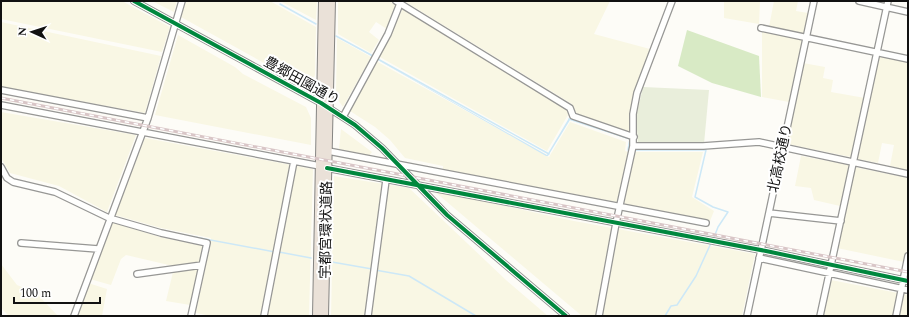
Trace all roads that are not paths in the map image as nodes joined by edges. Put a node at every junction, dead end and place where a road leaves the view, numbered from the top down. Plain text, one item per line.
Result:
1 (134, 1) edge
2 (182, 1) edge
3 (323, 1) edge
4 (331, 1) edge
5 (672, 1) edge
6 (814, 1) edge
7 (859, 1) edge
8 (399, 2) edge
9 (887, 4) edge
10 (908, 12) edge
11 (176, 24) junction
12 (761, 28) dead end
13 (806, 37) junction
14 (877, 52) junction
15 (908, 59) edge
16 (1, 90) edge
17 (321, 103) junction
18 (1, 106) edge
19 (329, 108) junction
20 (343, 117) junction
21 (148, 118) junction
22 (142, 132) junction
23 (634, 137) junction
24 (633, 146) junction
25 (783, 147) junction
26 (328, 151) junction
27 (294, 161) junction
28 (853, 163) junction
29 (398, 165) junction
30 (1, 167) edge
31 (324, 167) junction
32 (908, 174) edge
33 (386, 180) junction
34 (417, 186) junction
35 (619, 206) junction
36 (769, 213) junction
37 (109, 218) junction
38 (841, 221) junction
39 (616, 223) junction
40 (706, 223) dead end
41 (21, 243) dead end
42 (98, 249) junction
43 (761, 250) junction
44 (908, 256) edge
45 (759, 258) junction
46 (202, 265) junction
47 (831, 265) junction
48 (137, 274) dead end
49 (829, 274) junction
50 (906, 280) edge
51 (901, 289) junction
52 (908, 290) edge
53 (558, 309) junction
54 (74, 316) edge
55 (191, 316) edge
56 (264, 316) edge
57 (317, 316) edge
58 (324, 316) edge
59 (368, 316) edge
60 (556, 316) edge
61 (566, 316) edge
62 (598, 316) edge
63 (747, 316) edge
64 (820, 316) edge
65 (896, 316) edge

1 - 11 street, 豊郷田園通り
2 - 11 street
3 - 17 highway, 宇都宮環状道路
4 - 19 highway, 宇都宮環状道路
5 - 23 street
6 - 13 street, 北高校通り
7 - 9 street
8 - 20 street
8 - 23 street
9 - 10 street
9 - 14 street
11 - 17 street, 豊郷田園通り
11 - 21 street
12 - 13 street
13 - 14 street
13 - 25 street, 北高校通り
14 - 15 street
14 - 28 street
16 - 21 street
17 - 19 street, 豊郷田園通り
17 - 31 highway, 宇都宮環状道路
18 - 22 street
19 - 20 street, 豊郷田園通り
19 - 26 highway, 宇都宮環状道路
20 - 29 street, 豊郷田園通り
21 - 22 street
22 - 27 street
22 - 37 street
23 - 24 street
24 - 25 street
24 - 35 street
25 - 28 street
25 - 36 street, 北高校通り
26 - 29 street
26 - 31 highway, 宇都宮環状道路
27 - 31 street
27 - 56 street
28 - 32 street
28 - 38 street
29 - 34 street, 豊郷田園通り
29 - 35 street
30 - 37 street
31 - 33 street
31 - 57 highway, 宇都宮環状道路
31 - 58 highway, 宇都宮環状道路
33 - 34 street
33 - 59 street
34 - 39 street
34 - 53 street, 豊郷田園通り
35 - 39 street
35 - 40 street
36 - 38 street
36 - 43 street, 北高校通り
37 - 42 street
37 - 46 street
38 - 47 street
39 - 43 street
39 - 62 street
41 - 42 street
42 - 54 street
43 - 45 street, 北高校通り
43 - 47 street
44 - 50 street
45 - 49 street
45 - 63 street, 北高校通り
46 - 48 street
46 - 55 street
47 - 49 street
47 - 50 street
49 - 51 street
49 - 64 street
50 - 51 street
51 - 52 street
51 - 65 street
53 - 60 street
53 - 61 street, 豊郷田園通り

